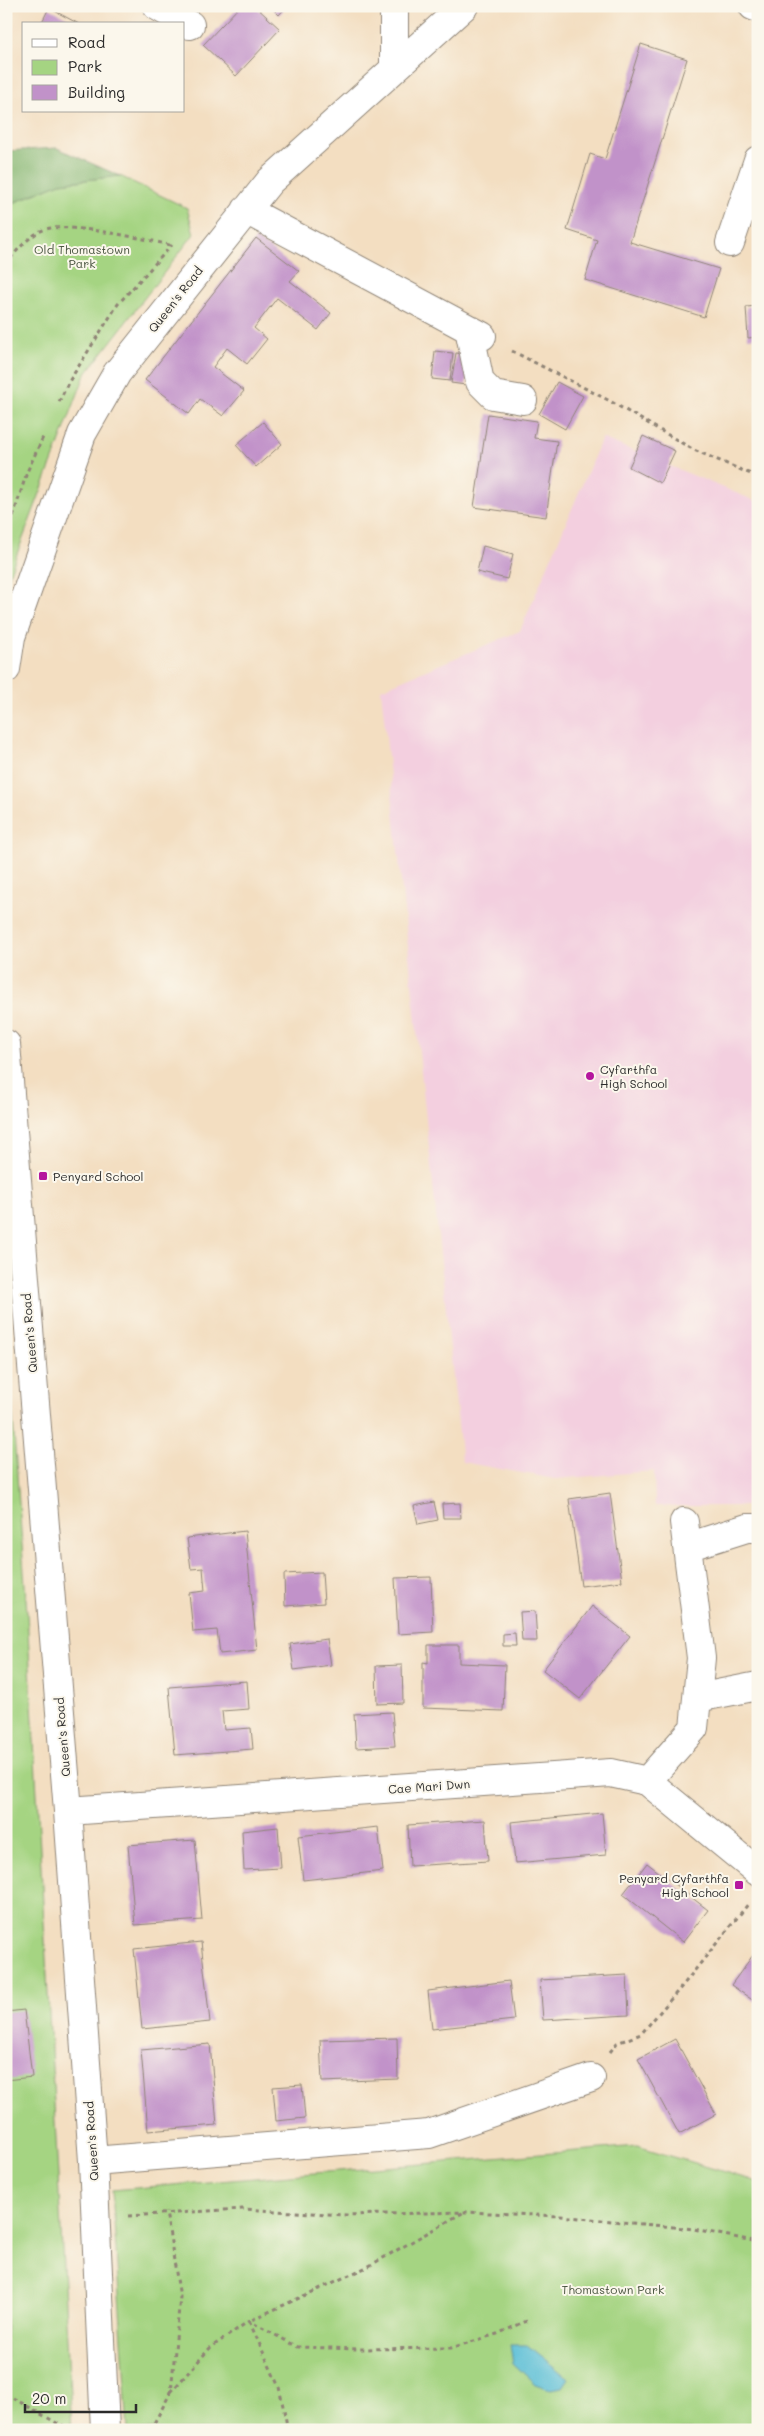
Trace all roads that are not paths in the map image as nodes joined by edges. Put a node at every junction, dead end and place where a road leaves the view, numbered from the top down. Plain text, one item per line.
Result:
1 (158, 6) edge
2 (394, 6) edge
3 (464, 6) edge
4 (753, 6) edge
5 (758, 8) edge
6 (185, 22) edge
7 (185, 22) edge
8 (190, 25) dead end
9 (394, 69) junction
10 (758, 160) edge
11 (246, 210) junction
12 (730, 243) dead end
13 (523, 400) dead end
14 (6, 669) edge
15 (6, 1044) edge
16 (758, 1528) edge
17 (758, 1686) edge
18 (697, 1698) junction
19 (648, 1781) junction
20 (68, 1811) junction
21 (758, 1872) edge
22 (591, 2078) road end
23 (93, 2161) junction
24 (105, 2430) edge

1 - 6 street
2 - 9 street
3 - 9 street, Queen's Road
4 - 5 street
7 - 8 street
9 - 11 street, Queen's Road
10 - 12 street
11 - 13 street
11 - 14 street, Queen's Road
15 - 20 street, Queen's Road
16 - 18 street
17 - 18 street
18 - 19 street
19 - 20 street, Cae Mari Dwn
19 - 21 street, Cae Mari Dwn
20 - 23 street, Queen's Road
22 - 23 street
23 - 24 street, Queen's Road

